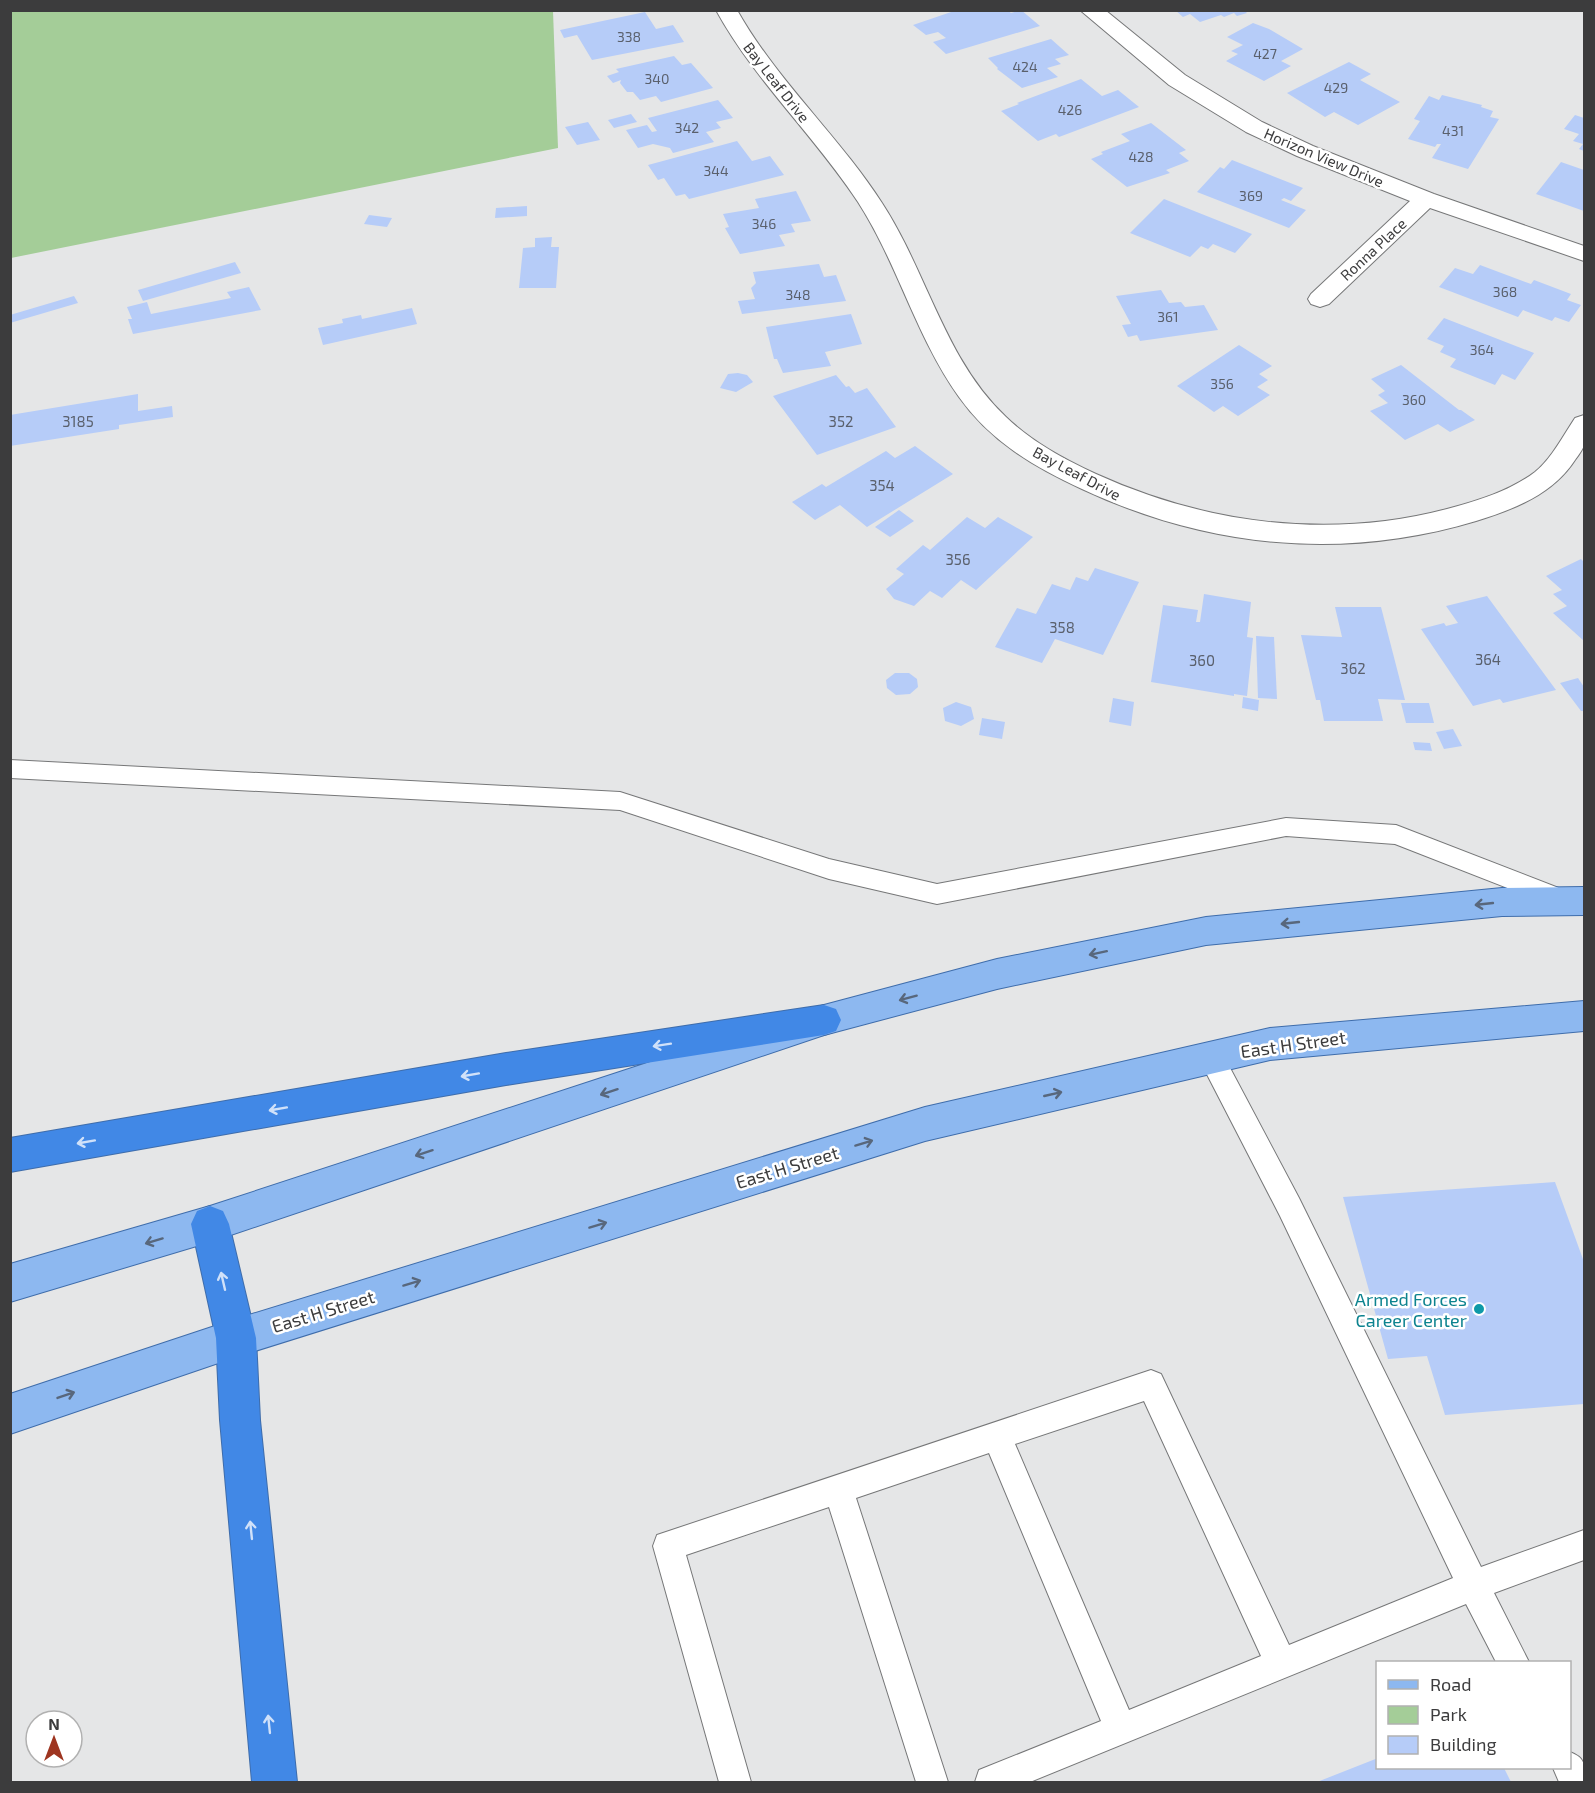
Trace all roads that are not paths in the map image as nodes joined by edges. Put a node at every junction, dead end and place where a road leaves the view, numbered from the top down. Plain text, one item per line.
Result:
1 (726, 10) edge
2 (1090, 10) edge
3 (1426, 199) junction
4 (1584, 254) edge
5 (1320, 299) dead end
6 (1584, 424) edge
7 (10, 769) edge
8 (1575, 901) edge
9 (1584, 1016) edge
10 (824, 1020) junction
11 (1211, 1058) junction
12 (10, 1155) edge
13 (210, 1224) junction
14 (10, 1283) edge
15 (236, 1338) junction
16 (10, 1414) edge
17 (997, 1436) junction
18 (838, 1489) junction
19 (1584, 1545) edge
20 (1472, 1586) junction
21 (1512, 1661) edge
22 (1281, 1664) junction
23 (1122, 1730) junction
24 (275, 1782) edge
25 (735, 1782) edge
26 (932, 1782) edge
27 (991, 1782) edge

1 - 6 street, Bay Leaf Drive
2 - 3 street, Horizon View Drive
3 - 4 street, Horizon View Drive
3 - 5 street, Ronna Place
7 - 8 lane
8 -> 10 main road
9 - 11 main road, East H Street
10 -> 12 highway
10 -> 13 main road
15 -> 11 main road, East H Street
11 - 20 lane
13 -> 14 main road
15 -> 13 highway
16 -> 15 main road, East H Street
24 -> 15 highway
17 - 18 lane
17 - 22 lane
17 - 23 lane
18 - 25 lane
18 - 26 lane
19 - 20 lane
20 - 21 lane
20 - 22 lane
22 - 23 lane
23 - 27 lane

